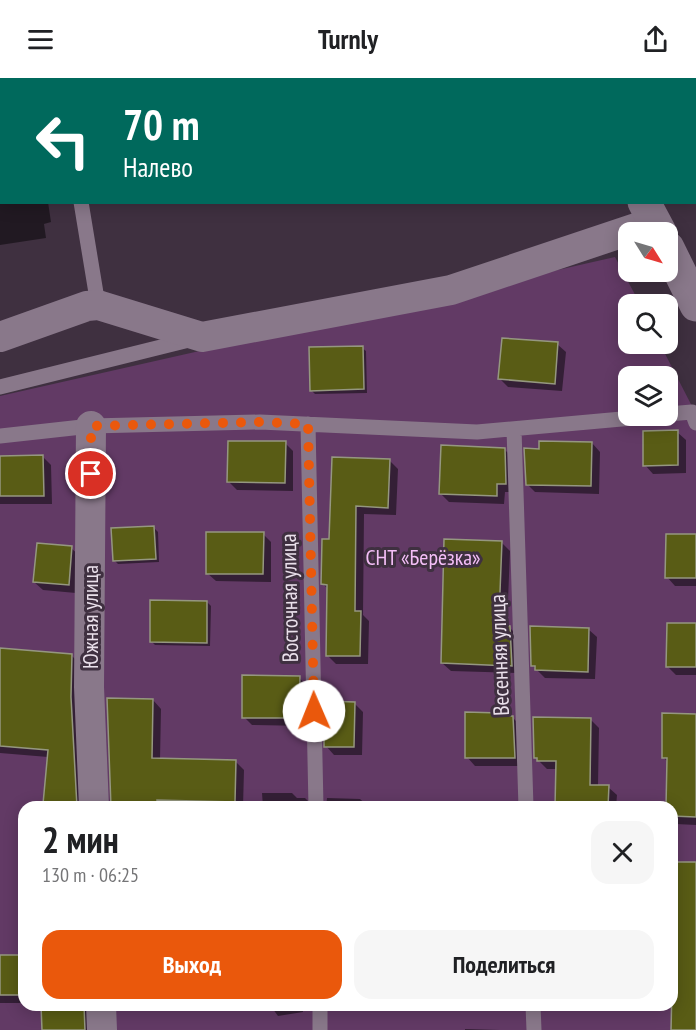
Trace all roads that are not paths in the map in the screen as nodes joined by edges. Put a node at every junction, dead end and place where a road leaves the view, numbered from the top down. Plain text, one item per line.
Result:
1 (81, 204) edge
2 (618, 238) edge
3 (678, 269) edge
4 (98, 305) junction
5 (696, 305) edge
6 (0, 337) edge
7 (202, 337) junction
8 (0, 387) edge
9 (678, 415) edge
10 (694, 417) edge
11 (618, 419) edge
12 (308, 424) junction
13 (91, 426) junction
14 (514, 429) junction
15 (0, 436) edge
16 (94, 801) edge
17 (316, 801) edge
18 (526, 801) edge
19 (101, 1011) edge
20 (320, 1011) edge
21 (533, 1011) edge
22 (102, 1030) edge
23 (320, 1030) edge
24 (534, 1030) edge

1 - 4 lane
2 - 7 street
3 - 5 street
4 - 6 street
4 - 7 street
7 - 8 lane
9 - 10 lane
11 - 14 lane
12 - 13 lane
12 - 14 lane
12 - 17 lane, Восточная улица
13 - 15 lane
13 - 16 street, Южная улица
14 - 18 lane, Весенняя улица
19 - 22 street
20 - 23 lane
21 - 24 lane

